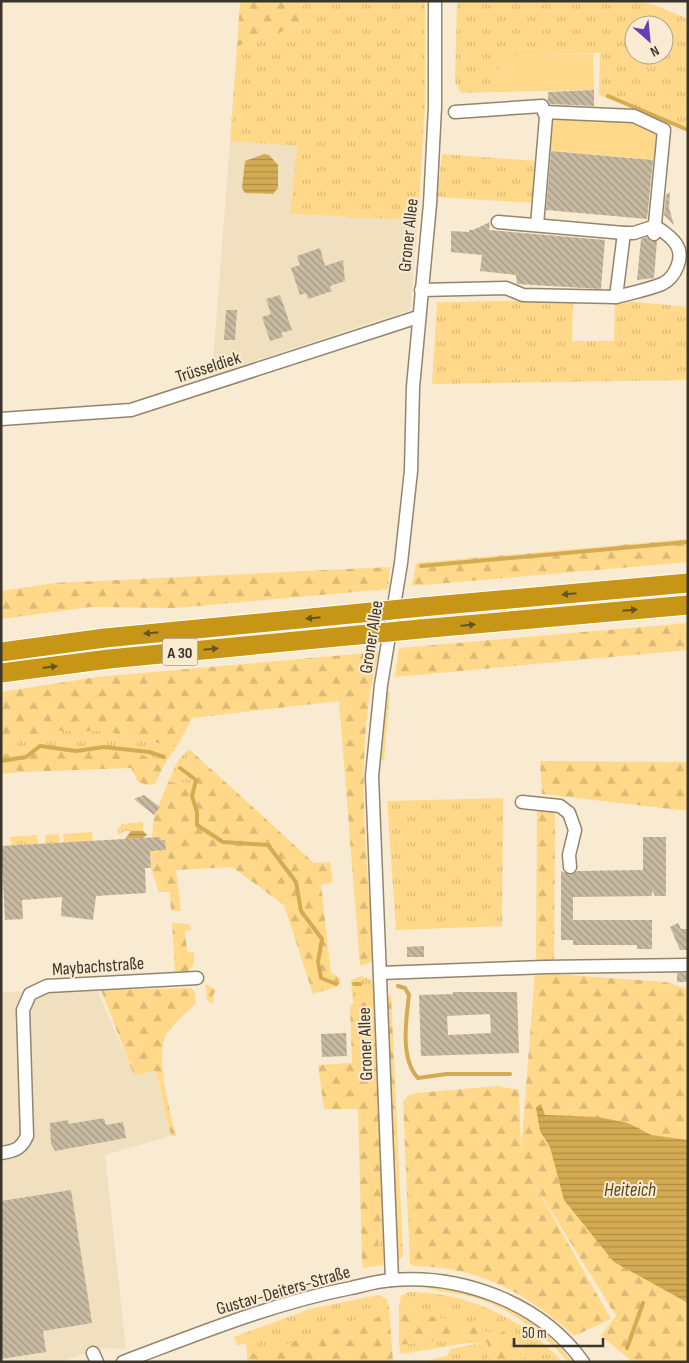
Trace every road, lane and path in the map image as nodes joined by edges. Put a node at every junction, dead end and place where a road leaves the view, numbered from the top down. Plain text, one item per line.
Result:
1 (435, 1) edge
2 (456, 112) dead end
3 (544, 112) junction
4 (498, 222) dead end
5 (536, 225) junction
6 (655, 230) junction
7 (624, 233) junction
8 (421, 290) junction
9 (616, 297) junction
10 (418, 317) junction
11 (1, 419) edge
12 (688, 583) edge
13 (688, 605) edge
14 (1, 652) edge
15 (1, 673) edge
16 (522, 802) dead end
17 (570, 867) dead end
18 (688, 965) edge
19 (380, 973) junction
20 (197, 978) dead end
21 (1, 1153) edge
22 (392, 1280) junction
23 (123, 1362) edge
24 (583, 1362) edge

1 - 8 street, Groner Allee
2 - 3 street
3 - 5 street
3 - 6 street
4 - 5 street
5 - 7 street
6 - 7 street
6 - 9 street
7 - 9 street
8 - 9 street
8 - 10 street, Groner Allee
10 - 11 street, Trüsseldiek
10 - 19 street, Groner Allee
12 -> 14 highway, A 30, bridge
15 -> 13 highway, A 30, bridge
16 - 17 street
18 - 19 street
19 - 22 street, Groner Allee
20 - 21 street, Maybachstraße
22 - 23 street, Gustav-Deiters-Straße
22 - 24 street, Gustav-Deiters-Straße

